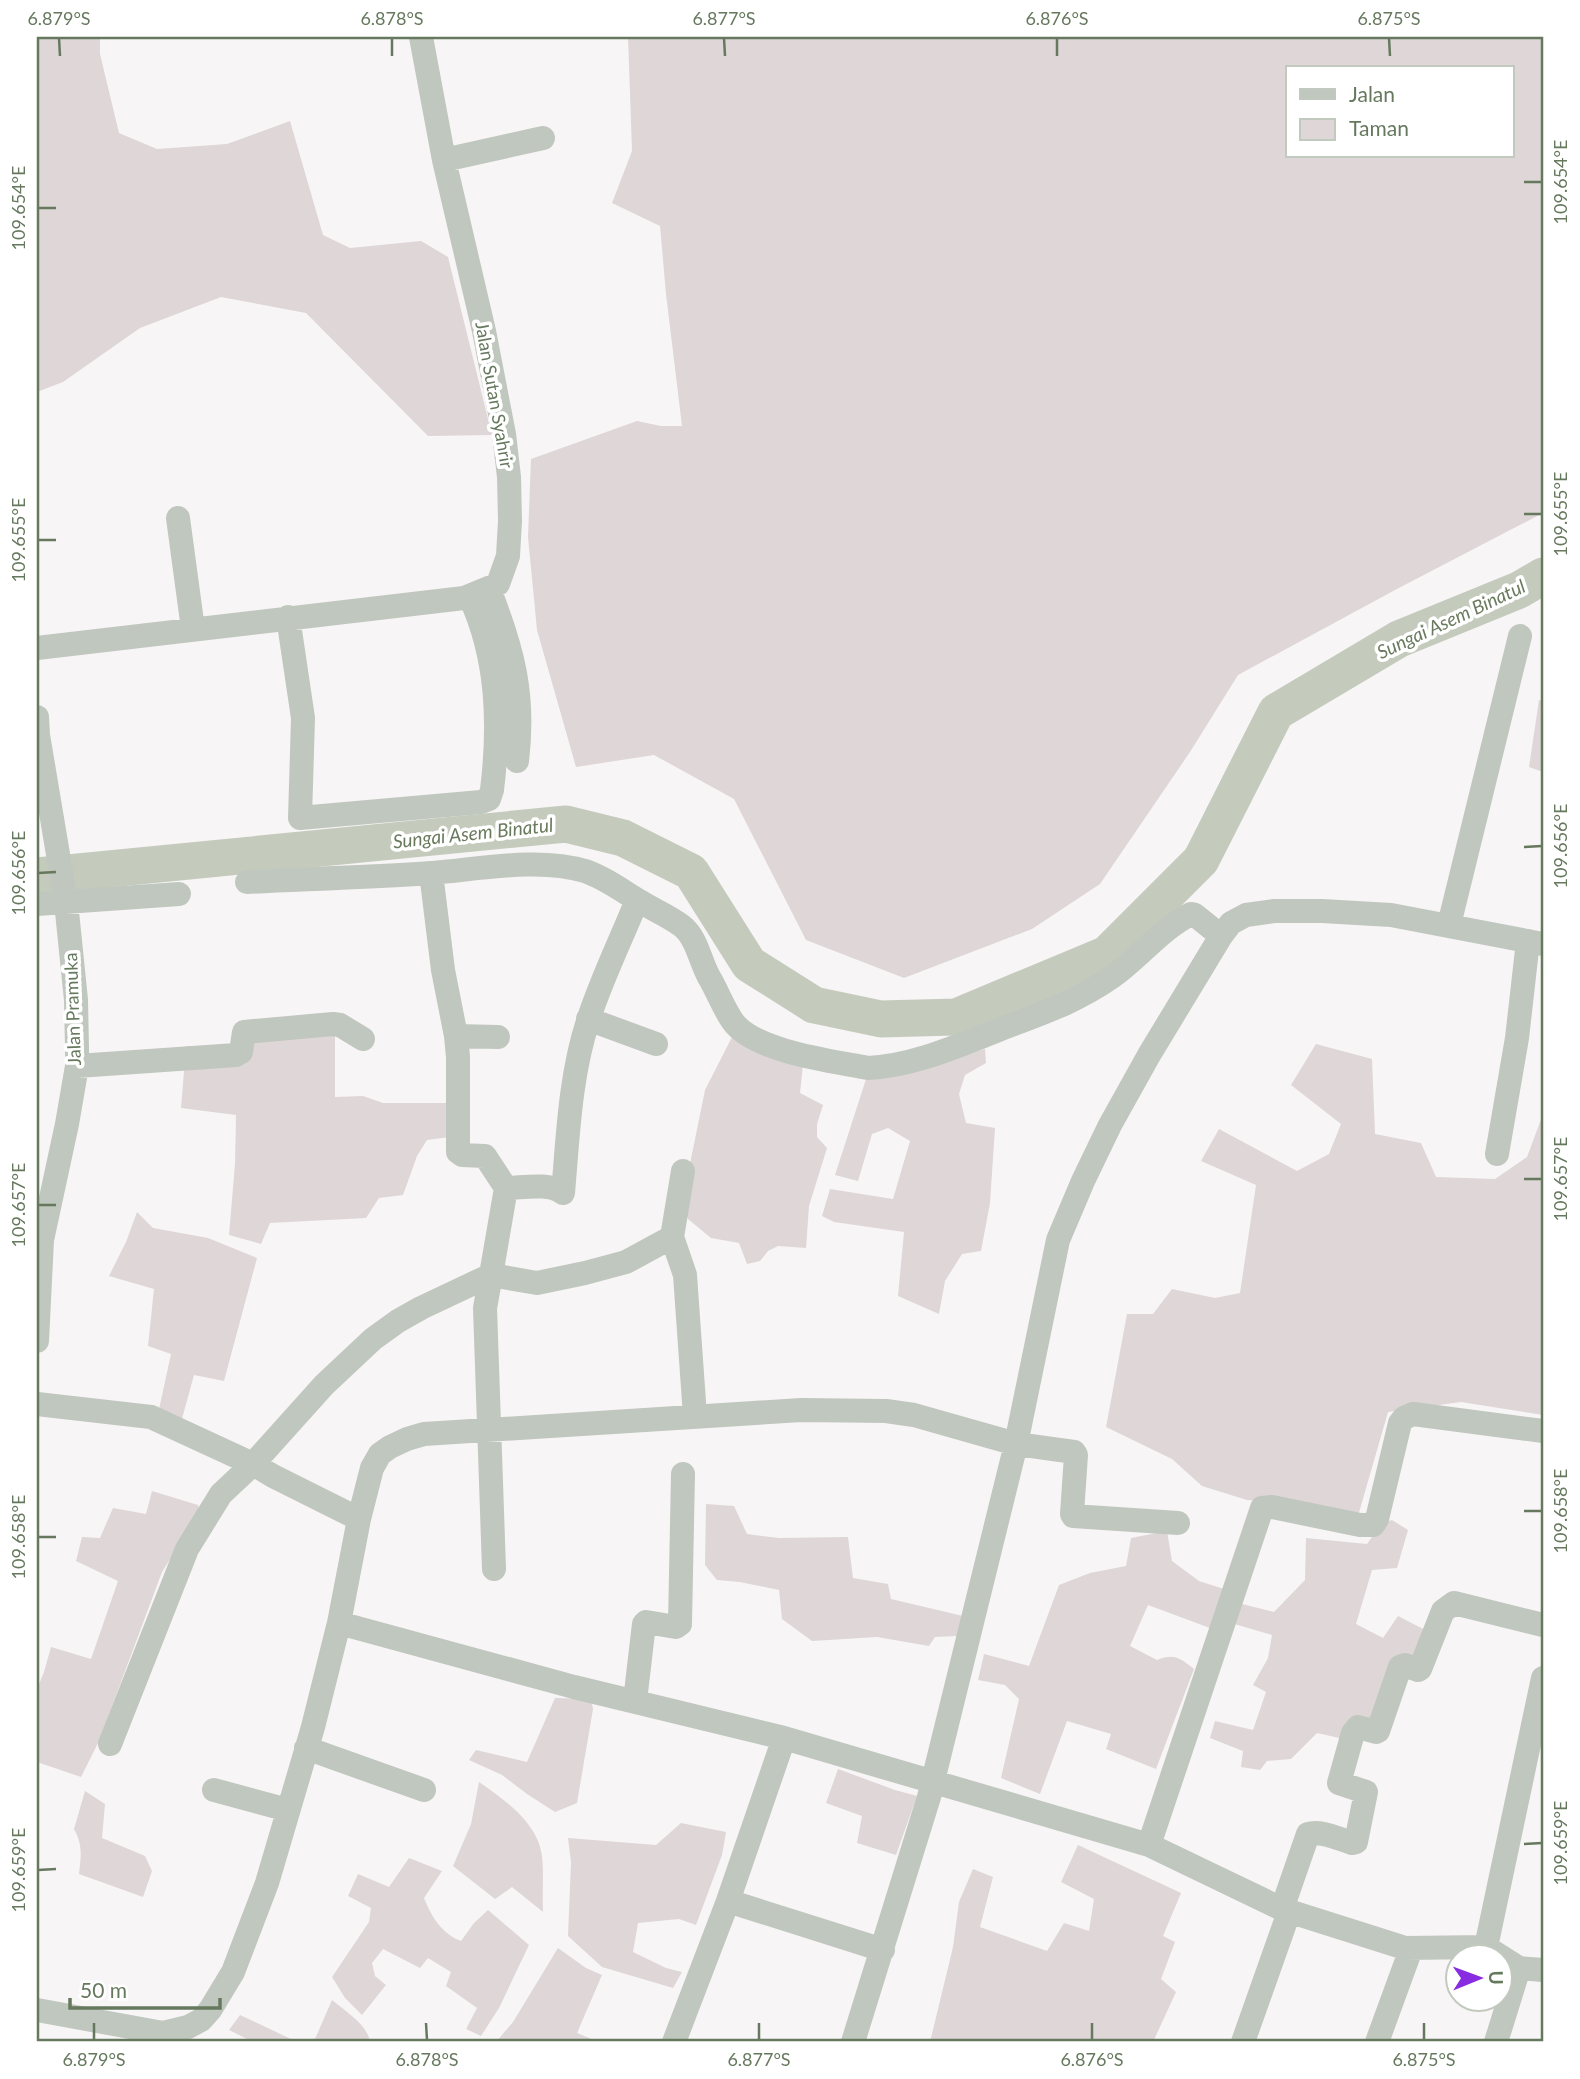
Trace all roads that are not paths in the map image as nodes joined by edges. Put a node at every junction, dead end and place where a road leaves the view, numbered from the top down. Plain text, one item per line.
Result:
1 (421, 37) edge
2 (542, 138) dead end
3 (444, 160) junction
4 (178, 518) dead end
5 (467, 596) junction
6 (288, 617) junction
7 (193, 629) junction
8 (1520, 636) dead end
9 (37, 648) edge
10 (37, 717) edge
11 (517, 761) dead end
12 (431, 873) junction
13 (247, 882) dead end
14 (179, 894) dead end
15 (66, 899) junction
16 (637, 901) junction
17 (37, 904) edge
18 (1450, 925) junction
19 (1221, 936) junction
20 (1536, 943) edge
21 (588, 1019) junction
22 (456, 1036) junction
23 (498, 1037) dead end
24 (363, 1039) dead end
25 (656, 1044) dead end
26 (77, 1066) junction
27 (1497, 1154) dead end
28 (683, 1171) dead end
29 (506, 1188) junction
30 (672, 1237) junction
31 (38, 1256) edge
32 (488, 1290) junction
33 (37, 1341) edge
34 (37, 1404) edge
35 (695, 1416) junction
36 (489, 1430) junction
37 (1543, 1431) edge
38 (1016, 1444) junction
39 (261, 1469) junction
40 (682, 1474) dead end
41 (359, 1519) junction
42 (1178, 1523) dead end
43 (494, 1569) dead end
44 (339, 1623) junction
45 (1543, 1625) edge
46 (1543, 1678) edge
47 (635, 1702) junction
48 (784, 1738) junction
49 (110, 1744) dead end
50 (306, 1748) junction
51 (932, 1787) junction
52 (214, 1790) dead end
53 (424, 1790) dead end
54 (288, 1810) junction
55 (1149, 1845) junction
56 (728, 1901) junction
57 (1285, 1916) junction
58 (1487, 1942) edge
59 (1412, 1949) junction
60 (1444, 1949) edge
61 (883, 1950) junction
62 (1514, 1961) edge
63 (1531, 1969) edge
64 (37, 2010) edge
65 (674, 2042) edge
66 (853, 2042) edge
67 (1243, 2042) edge
68 (1377, 2042) edge
69 (1496, 2042) edge

1 - 3 street, Jalan Sutan Syahrir
2 - 3 street
3 - 5 street, Jalan Sutan Syahrir
4 - 7 street
5 - 6 street
5 - 6 street
5 - 11 street
6 - 7 street
7 - 9 street
8 - 18 street
10 - 15 street, Jalan Pramuka
12 - 13 street
12 - 16 street
12 - 22 street
14 - 15 street
15 - 17 street
15 - 26 street, Jalan Pramuka
16 - 19 street
16 - 21 street
18 - 19 street
18 - 20 street
19 - 38 street
20 - 27 street
21 - 25 street
21 - 29 street
22 - 23 street
22 - 29 street
24 - 26 street
26 - 31 street, Jalan Pramuka
28 - 30 street
29 - 32 street
30 - 32 street
30 - 35 street
31 - 33 street, Jalan Pramuka
32 - 36 street
32 - 39 street
34 - 39 street
35 - 36 street
35 - 38 street
36 - 41 street
36 - 43 street
37 - 55 street
38 - 42 street
38 - 51 street
39 - 41 street
39 - 49 street
40 - 47 street
41 - 44 street
44 - 47 street
44 - 50 street
45 - 57 street
46 - 58 street
47 - 48 street
48 - 51 street
48 - 56 street
50 - 53 street
50 - 54 street
51 - 55 street
51 - 61 street
52 - 54 street
54 - 64 street
55 - 57 street
56 - 61 street
56 - 65 street
57 - 59 street
57 - 67 street
59 - 60 street
59 - 68 street
61 - 66 street
62 - 63 street
63 - 69 street

